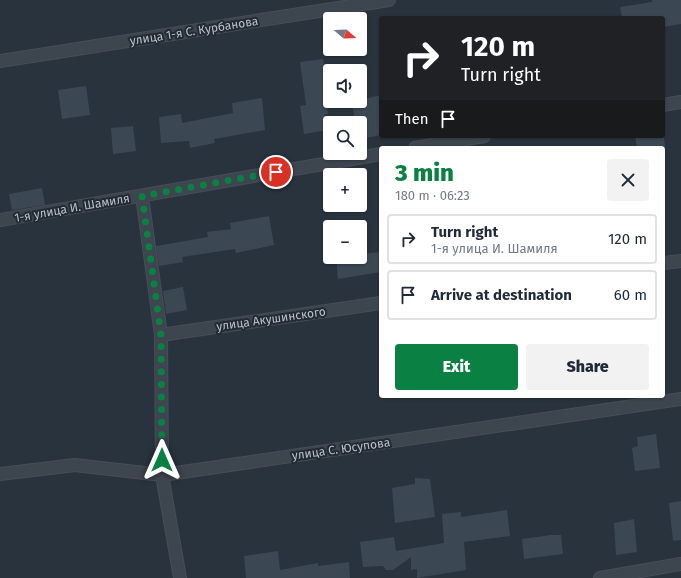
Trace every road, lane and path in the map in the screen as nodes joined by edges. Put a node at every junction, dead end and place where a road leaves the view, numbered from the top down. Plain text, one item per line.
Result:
1 (389, 0) edge
2 (0, 61) edge
3 (681, 102) edge
4 (665, 105) edge
5 (473, 138) edge
6 (427, 146) edge
7 (379, 154) edge
8 (142, 196) junction
9 (0, 220) edge
10 (681, 261) edge
11 (665, 263) edge
12 (379, 303) edge
13 (161, 335) junction
14 (681, 399) edge
15 (0, 474) edge
16 (162, 475) junction
17 (681, 564) edge
18 (180, 578) edge
19 (600, 578) edge

1 - 2 street, улица 1-я С. Курбанова
3 - 4 street
5 - 6 street
7 - 8 street, 1-я улица И. Шамиля
8 - 9 street, 1-я улица И. Шамиля
8 - 13 street
10 - 11 street
12 - 13 street, улица Акушинского
13 - 16 street
14 - 16 street, улица С. Юсупова
15 - 16 street, улица С. Юсупова
16 - 18 street
17 - 19 street

